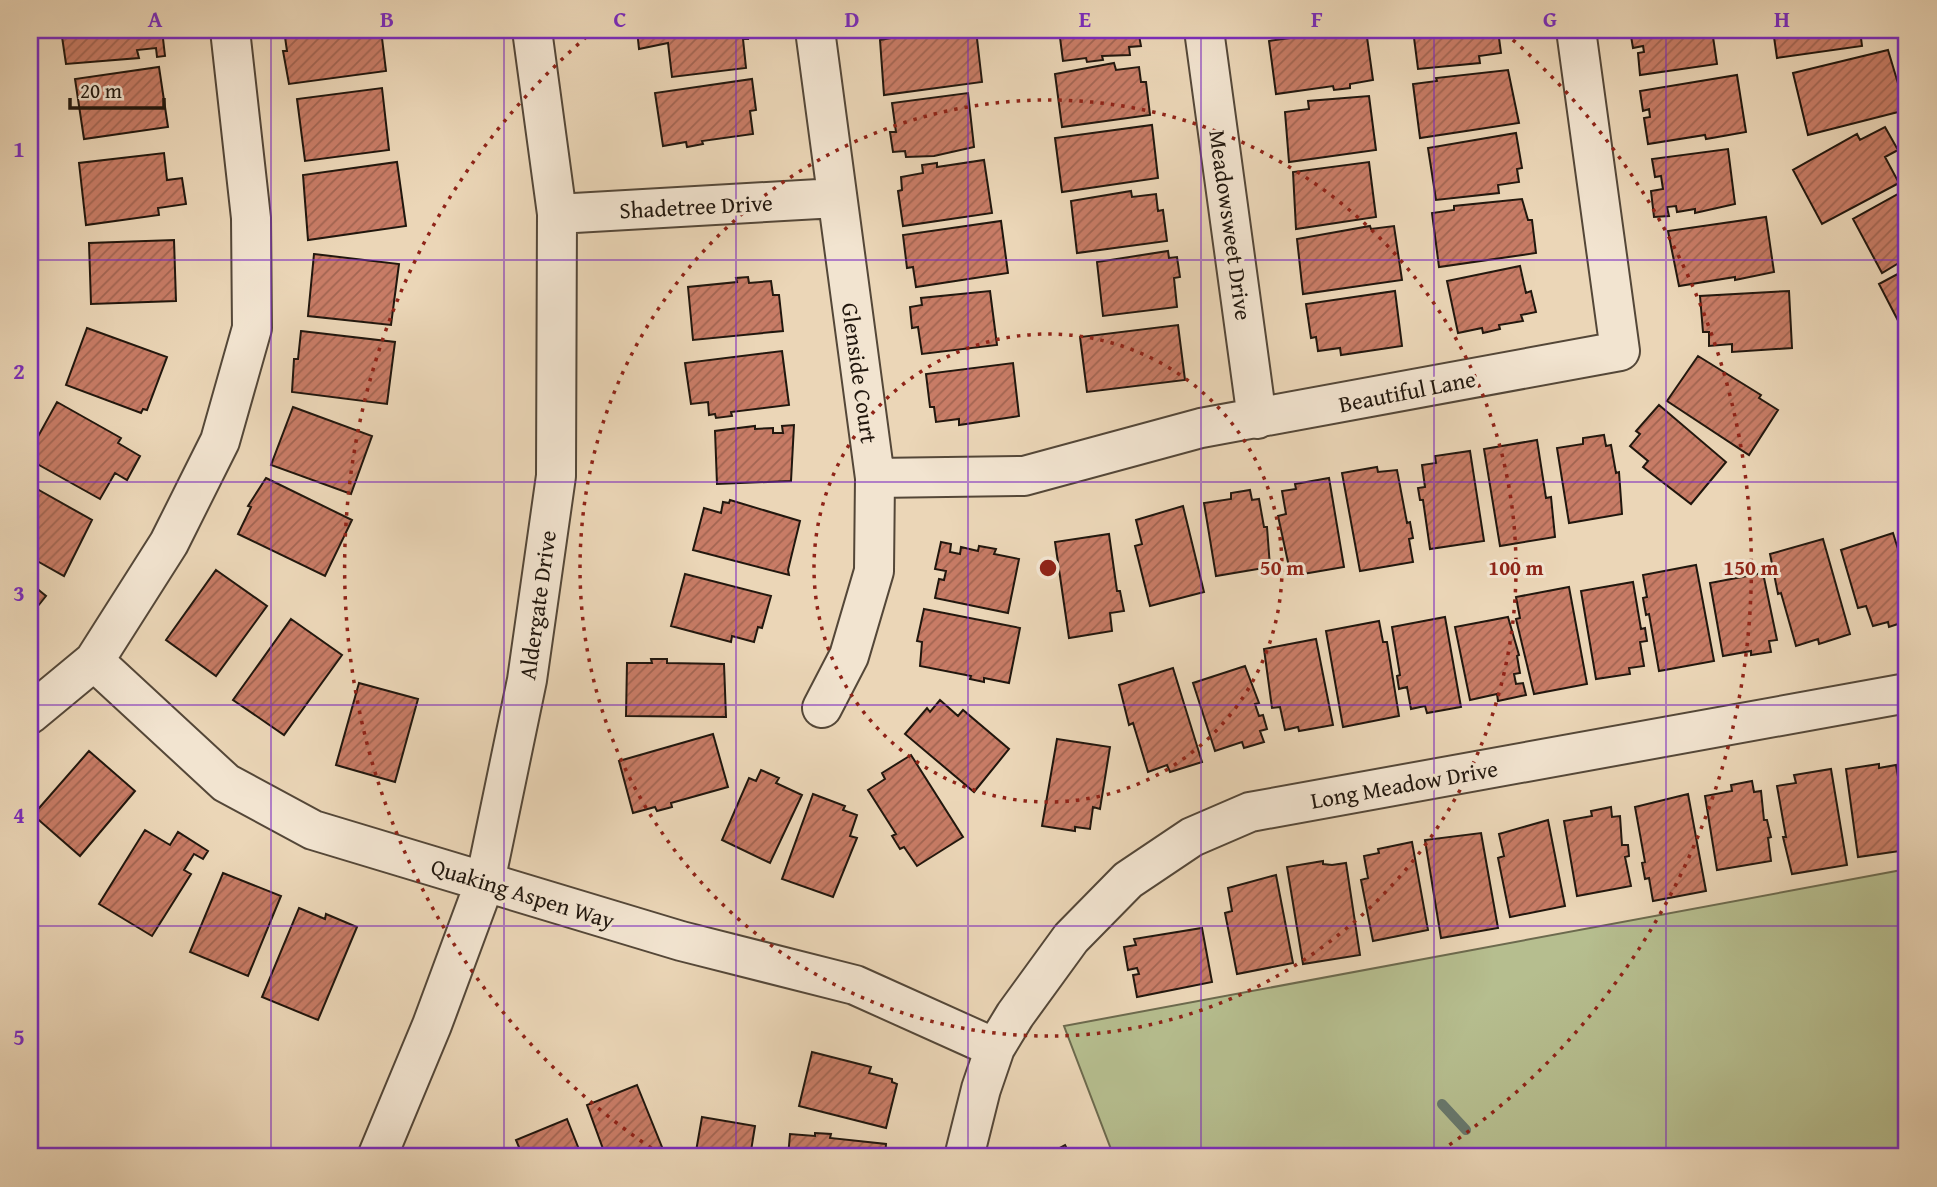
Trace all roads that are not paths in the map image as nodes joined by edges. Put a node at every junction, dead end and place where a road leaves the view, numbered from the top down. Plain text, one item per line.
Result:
1 (230, 30) edge
2 (532, 30) edge
3 (815, 30) edge
4 (1205, 30) edge
5 (1576, 30) edge
6 (836, 198) junction
7 (557, 214) junction
8 (1257, 419) junction
9 (875, 478) junction
10 (94, 661) junction
11 (1907, 693) edge
12 (822, 708) dead end
13 (30, 714) edge
14 (485, 882) junction
15 (995, 1048) junction
16 (377, 1157) edge
17 (964, 1157) edge

1 - 10 street
2 - 7 street, Aldergate Drive
3 - 6 street, Glenside Court
4 - 8 street, Meadowsweet Drive
5 - 8 street, Beautiful Lane
6 - 7 street, Shadetree Drive
6 - 9 street, Glenside Court
7 - 14 street, Aldergate Drive
8 - 9 street, Beautiful Lane
9 - 12 street, Glenside Court
10 - 13 street
10 - 14 street, Quaking Aspen Way
11 - 15 street, Long Meadow Drive
14 - 15 street, Quaking Aspen Way
14 - 16 street, Aldergate Drive
15 - 17 street, Long Meadow Drive

